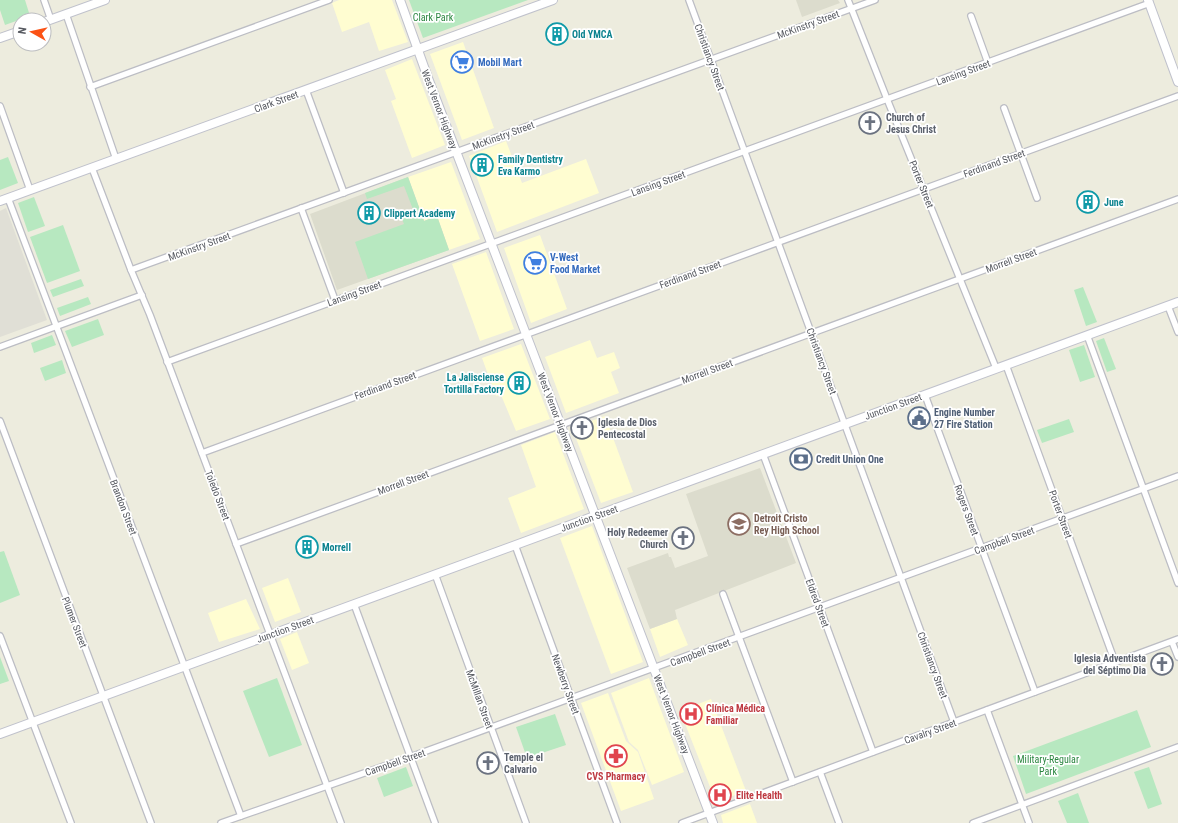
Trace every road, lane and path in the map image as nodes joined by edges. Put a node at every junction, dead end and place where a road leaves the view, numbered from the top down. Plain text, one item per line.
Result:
1 (44, 0) edge
2 (104, 0) edge
3 (329, 0) edge
4 (400, 0) edge
5 (553, 0) edge
6 (689, 0) edge
7 (848, 0) edge
8 (875, 0) edge
9 (1149, 2) edge
10 (851, 9) junction
11 (46, 12) edge
12 (66, 14) junction
13 (971, 16) dead end
14 (52, 19) edge
15 (12, 34) edge
16 (0, 38) edge
17 (418, 49) junction
18 (711, 60) junction
19 (988, 63) junction
20 (1178, 82) edge
21 (90, 87) junction
22 (306, 90) junction
23 (1178, 96) edge
24 (887, 99) junction
25 (0, 106) edge
26 (1004, 108) dead end
27 (745, 151) junction
28 (456, 152) junction
29 (1020, 154) junction
30 (116, 159) junction
31 (92, 168) junction
32 (923, 189) junction
33 (30, 190) junction
34 (344, 193) junction
35 (8, 198) junction
36 (1037, 198) dead end
37 (1178, 199) edge
38 (0, 201) edge
39 (301, 208) junction
40 (778, 242) junction
41 (491, 243) junction
42 (131, 270) junction
43 (960, 279) junction
44 (142, 295) junction
45 (335, 300) junction
46 (1178, 302) edge
47 (1168, 306) junction
48 (57, 326) junction
49 (1178, 332) edge
50 (812, 333) junction
51 (526, 334) junction
52 (1087, 335) junction
53 (0, 347) edge
54 (167, 362) junction
55 (1006, 365) junction
56 (996, 368) junction
57 (925, 395) junction
58 (0, 421) edge
59 (561, 424) junction
60 (845, 424) junction
61 (202, 453) junction
62 (763, 454) junction
63 (1178, 476) edge
64 (1144, 489) junction
65 (596, 515) junction
66 (1063, 519) junction
67 (236, 544) junction
68 (515, 545) junction
69 (982, 548) junction
70 (435, 574) junction
71 (901, 578) junction
72 (1178, 583) edge
73 (723, 594) dead end
74 (354, 604) junction
75 (820, 608) junction
76 (270, 635) junction
77 (0, 636) edge
78 (739, 637) junction
79 (1175, 640) edge
80 (1178, 657) edge
81 (1115, 662) junction
82 (184, 666) junction
83 (654, 668) junction
84 (1035, 692) junction
85 (103, 696) junction
86 (572, 698) junction
87 (987, 710) junction
88 (32, 722) junction
89 (954, 722) junction
90 (491, 728) junction
91 (0, 734) edge
92 (1178, 747) edge
93 (873, 752) junction
94 (410, 757) junction
95 (820, 772) junction
96 (793, 782) junction
97 (327, 785) junction
98 (1022, 805) junction
99 (709, 813) junction
100 (241, 816) junction
101 (71, 823) edge
102 (151, 823) edge
103 (221, 823) edge
104 (341, 823) edge
105 (435, 823) edge
106 (526, 823) edge
107 (617, 823) edge
108 (682, 823) edge
109 (713, 823) edge
110 (839, 823) edge
111 (973, 823) edge
112 (1029, 823) edge

1 - 11 street
2 - 12 street
3 - 21 street
4 - 17 street, West Vernor Highway
5 - 17 street, Clark Street
6 - 18 street, Christiancy Street
7 - 10 street, Porter Street
8 - 10 street, McKinstry Street
9 - 19 street, Lansing Street
9 - 20 street
10 - 18 street, McKinstry Street
10 - 24 street, Porter Street
12 - 14 street
12 - 21 street
13 - 19 street
15 - 16 street
17 - 22 street, Clark Street
17 - 28 street, West Vernor Highway
18 - 27 street, Christiancy Street
18 - 28 street, McKinstry Street
19 - 24 street, Lansing Street
21 - 30 street
22 - 30 street, Clark Street
22 - 34 street
23 - 29 street, Ferdinand Street
24 - 27 street, Lansing Street
24 - 32 street, Porter Street
25 - 33 street
26 - 29 street
27 - 40 street, Christiancy Street
27 - 41 street, Lansing Street
28 - 34 street, McKinstry Street
28 - 41 street, West Vernor Highway
29 - 32 street, Ferdinand Street
29 - 36 street
30 - 31 street, Clark Street
31 - 33 street, Clark Street
31 - 42 street, Toledo Street
32 - 40 street, Ferdinand Street
32 - 43 street, Porter Street
33 - 35 street, Clark Street
34 - 39 street, McKinstry Street
35 - 38 street, Clark Street
35 - 48 street, Brandon Street
37 - 43 street, Morrell Street
39 - 42 street, McKinstry Street
39 - 45 street
40 - 50 street, Christiancy Street
40 - 51 street, Ferdinand Street
41 - 45 street, Lansing Street
41 - 51 street, West Vernor Highway
42 - 44 street, Toledo Street
43 - 50 street, Morrell Street
43 - 56 street, Porter Street
44 - 48 street
44 - 54 street, Toledo Street
45 - 54 street, Lansing Street
46 - 47 street, Junction Street
47 - 49 street
47 - 52 street, Junction Street
48 - 53 street
48 - 82 street, Brandon Street
50 - 59 street, Morrell Street
50 - 60 street, Christiancy Street
51 - 59 street, West Vernor Highway
51 - 61 street, Ferdinand Street
52 - 55 street, Junction Street
52 - 64 street
54 - 61 street, Toledo Street
55 - 56 street, Junction Street
55 - 66 street, Porter Street
56 - 57 street, Junction Street
57 - 60 street, Junction Street
57 - 69 street, Rogers Street
58 - 85 street, Plumer Street
59 - 65 street, West Vernor Highway
59 - 67 street, Morrell Street
60 - 62 street, Junction Street
60 - 71 street, Christiancy Street
61 - 67 street, Toledo Street
62 - 65 street, Junction Street
62 - 75 street, Eldred Street
63 - 64 street, Campbell Street
64 - 66 street, Campbell Street
64 - 72 street
65 - 68 street, Junction Street
65 - 83 street, West Vernor Highway
66 - 69 street, Campbell Street
66 - 81 street, Porter Street
67 - 76 street, Toledo Street
68 - 70 street, Junction Street
68 - 86 street, Newberry Street
69 - 71 street, Campbell Street
69 - 84 street, Rogers Street
70 - 74 street, Junction Street
70 - 90 street, McMillan Street
71 - 75 street, Campbell Street
71 - 89 street, Christiancy Street
73 - 78 street
74 - 76 street, Junction Street
74 - 94 street
75 - 78 street, Campbell Street
75 - 93 street, Eldred Street
76 - 82 street, Junction Street
76 - 97 street, Toledo Street
77 - 88 street
78 - 83 street, Campbell Street
78 - 96 street
79 - 80 street
79 - 81 street, Cavalry Street
81 - 84 street, Cavalry Street
82 - 85 street, Junction Street
82 - 100 street, Brandon Street
83 - 86 street, Campbell Street
83 - 99 street, West Vernor Highway
84 - 87 street, Cavalry Street
85 - 88 street, Junction Street
85 - 102 street, Plumer Street
86 - 90 street, Campbell Street
86 - 107 street, Newberry Street
87 - 89 street, Cavalry Street
87 - 98 street
88 - 91 street, Junction Street
88 - 101 street
89 - 93 street, Cavalry Street
90 - 94 street, Campbell Street
90 - 106 street, McMillan Street
92 - 98 street
93 - 95 street, Cavalry Street
94 - 97 street, Campbell Street
94 - 105 street
95 - 96 street, Cavalry Street
95 - 110 street
96 - 99 street, Cavalry Street
97 - 100 street, Campbell Street
97 - 104 street, Toledo Street
98 - 111 street
98 - 112 street
99 - 108 street, Cavalry Street
99 - 109 street, West Vernor Highway
100 - 103 street, Campbell Street

